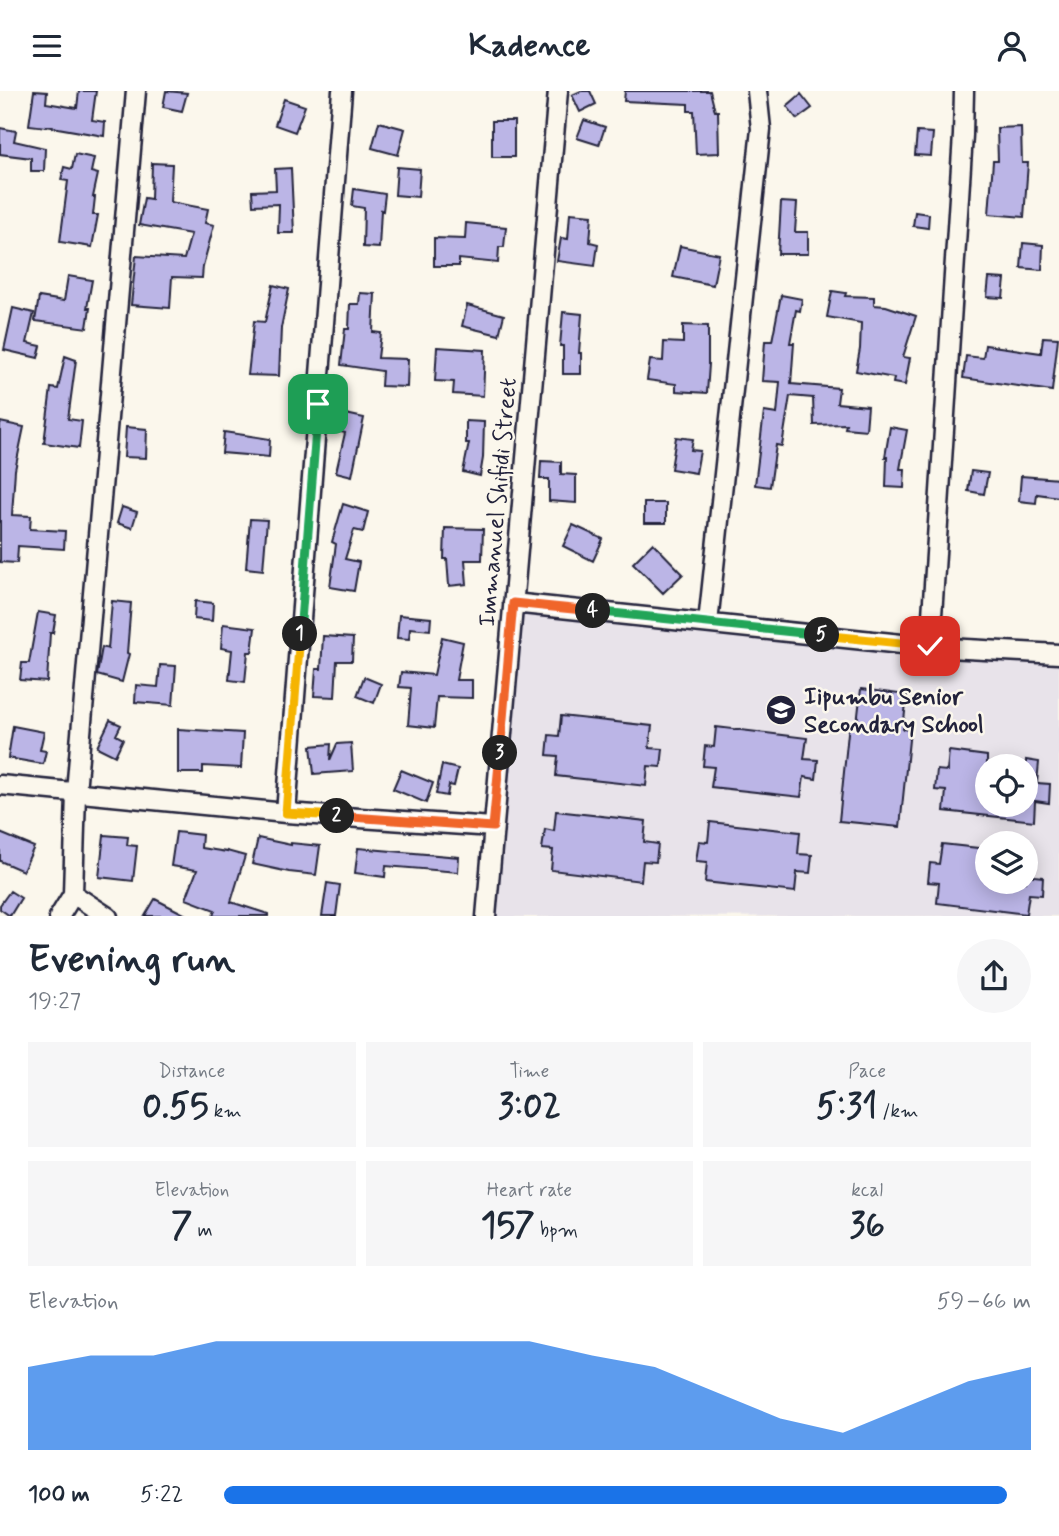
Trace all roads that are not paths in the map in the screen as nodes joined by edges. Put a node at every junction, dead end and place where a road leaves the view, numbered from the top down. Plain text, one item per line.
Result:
1 (136, 91) edge
2 (342, 91) edge
3 (558, 91) edge
4 (757, 91) edge
5 (964, 91) edge
6 (513, 603) junction
7 (708, 623) junction
8 (930, 646) junction
9 (1059, 654) edge
10 (0, 785) edge
11 (76, 792) junction
12 (286, 813) junction
13 (493, 827) junction
14 (73, 894) junction
15 (59, 916) edge
16 (108, 916) edge
17 (486, 916) edge

1 - 11 street
2 - 12 street
3 - 6 street, Immanuel Shifidi Street
4 - 7 street
5 - 8 street
6 - 7 street
6 - 13 street, Immanuel Shifidi Street
7 - 8 street
8 - 9 street
10 - 11 street
11 - 12 street
11 - 14 street
12 - 13 street
13 - 17 street, Immanuel Shifidi Street
14 - 15 street
14 - 16 street

